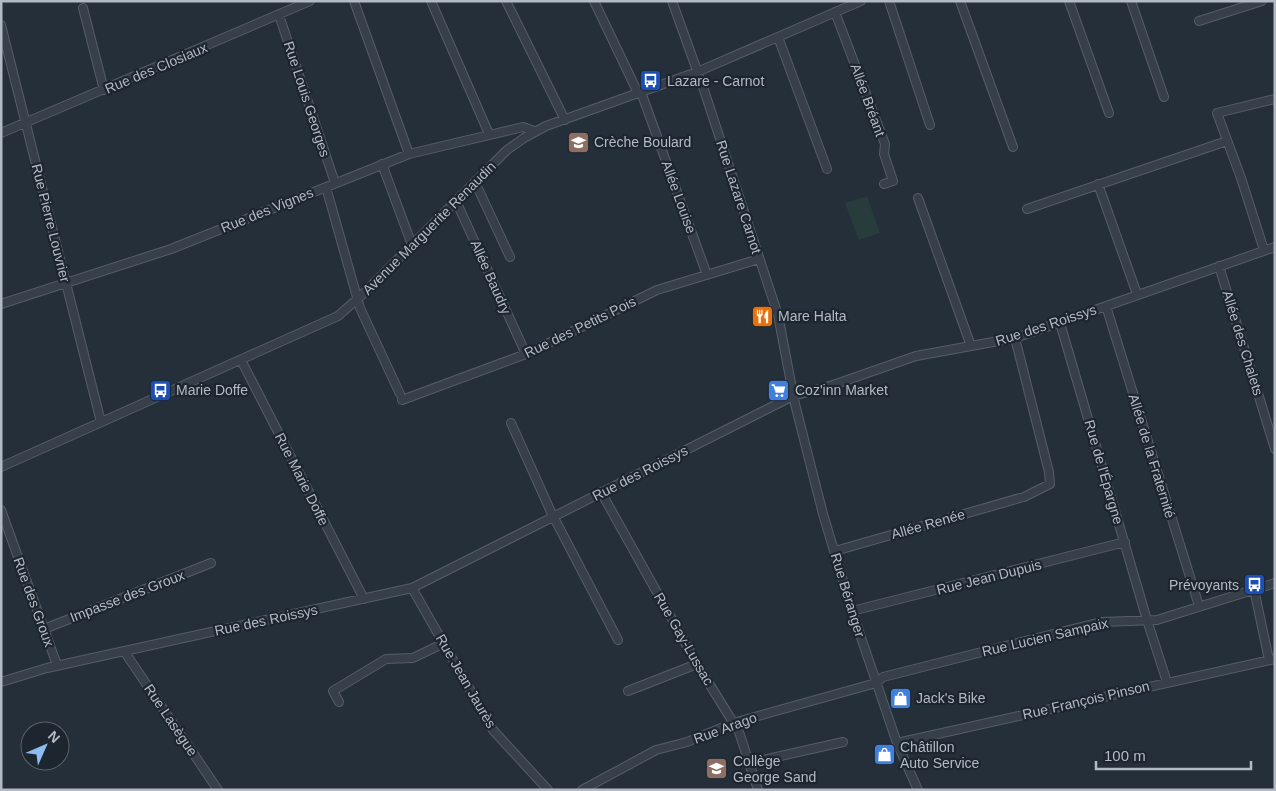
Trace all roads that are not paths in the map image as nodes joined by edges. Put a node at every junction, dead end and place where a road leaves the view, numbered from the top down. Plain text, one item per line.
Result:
1 (310, 1) edge
2 (354, 1) edge
3 (431, 1) edge
4 (506, 1) edge
5 (594, 1) edge
6 (672, 1) edge
7 (862, 1) edge
8 (889, 1) edge
9 (960, 1) edge
10 (1069, 1) edge
11 (1132, 1) edge
12 (1262, 1) edge
13 (83, 8) dead end
14 (835, 12) junction
15 (279, 15) junction
16 (1199, 21) dead end
17 (1, 25) edge
18 (778, 37) junction
19 (5, 58) edge
20 (697, 72) junction
21 (104, 90) junction
22 (640, 92) junction
23 (1164, 97) dead end
24 (1275, 99) edge
25 (1109, 113) dead end
26 (565, 120) junction
27 (26, 123) junction
28 (930, 125) dead end
29 (534, 132) junction
30 (1, 134) edge
31 (489, 134) junction
32 (1227, 141) junction
33 (1013, 147) dead end
34 (409, 154) junction
35 (382, 164) junction
36 (827, 169) dead end
37 (476, 182) junction
38 (335, 183) junction
39 (884, 184) dead end
40 (1098, 184) junction
41 (326, 187) junction
42 (918, 198) dead end
43 (456, 201) junction
44 (1027, 209) dead end
45 (412, 245) junction
46 (1275, 247) edge
47 (1264, 250) junction
48 (510, 257) dead end
49 (760, 259) junction
50 (1219, 266) junction
51 (708, 275) junction
52 (66, 284) junction
53 (1137, 294) junction
54 (358, 298) junction
55 (1, 304) edge
56 (1106, 306) junction
57 (1060, 323) junction
58 (1015, 338) junction
59 (971, 346) junction
60 (526, 354) junction
61 (241, 360) junction
62 (792, 396) junction
63 (102, 422) junction
64 (511, 423) dead end
65 (1275, 449) edge
66 (1, 467) edge
67 (601, 492) junction
68 (1, 510) edge
69 (554, 517) junction
70 (1124, 542) junction
71 (835, 551) junction
72 (211, 563) dead end
73 (1275, 584) edge
74 (412, 588) junction
75 (1254, 589) junction
76 (364, 599) junction
77 (1199, 606) junction
78 (852, 611) junction
79 (1147, 620) junction
80 (44, 629) junction
81 (618, 640) dead end
82 (444, 643) junction
83 (124, 651) junction
84 (1272, 660) edge
85 (697, 664) junction
86 (57, 665) junction
87 (1, 682) edge
88 (1168, 682) junction
89 (876, 683) junction
90 (628, 691) dead end
91 (339, 702) dead end
92 (733, 723) junction
93 (843, 742) dead end
94 (897, 743) junction
95 (749, 763) junction
96 (218, 790) edge
97 (548, 790) edge
98 (582, 790) edge
99 (758, 790) edge
100 (918, 790) edge

1 - 15 street, Rue des Closiaux
2 - 34 street
3 - 31 street
4 - 26 street
5 - 22 street, Allée Louise
6 - 20 street, Rue Lazare Carnot
7 - 14 street, Avenue Marguerite Renaudin
8 - 28 street
9 - 33 street
10 - 25 street
11 - 23 street
12 - 16 street
13 - 21 street
14 - 18 street, Avenue Marguerite Renaudin
14 - 39 street, Allée Bréant
15 - 21 street, Rue des Closiaux
15 - 38 street, Rue Louis Georges
17 - 19 street, Rue Pierre Louvrier
18 - 20 street, Avenue Marguerite Renaudin
18 - 36 street
19 - 27 street, Rue Pierre Louvrier
20 - 22 street, Avenue Marguerite Renaudin
20 - 49 street, Rue Lazare Carnot
21 - 27 street, Rue des Closiaux
22 - 26 street, Avenue Marguerite Renaudin
22 - 51 street, Allée Louise
24 - 32 street
26 - 29 street, Avenue Marguerite Renaudin
27 - 30 street, Rue des Closiaux
27 - 52 street, Rue Pierre Louvrier
29 - 31 street, Rue des Vignes
29 - 37 street, Avenue Marguerite Renaudin
31 - 34 street, Rue des Vignes
32 - 40 street
32 - 47 street
34 - 35 street, Rue des Vignes
35 - 38 street, Rue des Vignes
35 - 45 street
37 - 43 street, Avenue Marguerite Renaudin
37 - 48 street
38 - 41 street, Rue des Vignes
40 - 44 street
40 - 53 street
41 - 52 street, Rue des Vignes
41 - 54 street
42 - 59 street
43 - 45 street, Avenue Marguerite Renaudin
43 - 60 street, Allée Baudry
45 - 54 street, Avenue Marguerite Renaudin
46 - 47 street, Rue des Roissys
47 - 50 street, Rue des Roissys
49 - 51 street, Rue des Petits Pois
49 - 62 street, Rue Lazare Carnot
50 - 53 street, Rue des Roissys
50 - 65 street, Allée des Chalets
51 - 60 street, Rue des Petits Pois
52 - 55 street, Rue des Vignes
52 - 63 street, Rue Pierre Louvrier
53 - 56 street, Rue des Roissys
54 - 60 street, Rue des Petits Pois
54 - 61 street, Avenue Marguerite Renaudin
56 - 57 street, Rue des Roissys
56 - 77 street, Allée de la Fraternité
57 - 58 street, Rue des Roissys
57 - 70 street, Rue de l'Épargne
58 - 59 street, Rue des Roissys
58 - 71 street, Allée Renée
59 - 62 street, Rue des Roissys
61 - 63 street, Avenue Marguerite Renaudin
61 - 76 street, Rue Marie Doffe
62 - 67 street, Rue des Roissys
62 - 71 street, Rue Béranger
63 - 66 street, Avenue Marguerite Renaudin
64 - 69 street
67 - 69 street, Rue des Roissys
67 - 85 street, Rue Gay-Lussac
68 - 80 street, Rue des Groux
69 - 74 street, Rue des Roissys
69 - 81 street
70 - 78 street, Rue Jean Dupuis
70 - 79 street, Rue de l'Épargne
71 - 78 street, Rue Béranger
72 - 80 street, Impasse des Groux
73 - 75 street, Rue Lucien Sampaix
74 - 76 street, Rue des Roissys
74 - 82 street, Rue Jean Jaurès
75 - 77 street, Rue Lucien Sampaix
75 - 84 street
76 - 83 street, Rue des Roissys
77 - 79 street, Rue Lucien Sampaix
78 - 89 street, Rue Béranger
79 - 88 street, Rue de l'Épargne
79 - 89 street, Rue Lucien Sampaix
80 - 86 street, Rue des Groux
82 - 91 street
82 - 97 street, Rue Jean Jaurès
83 - 86 street, Rue des Roissys
83 - 96 street, Rue Lasègue
84 - 88 street, Rue François Pinson
85 - 90 street
85 - 92 street, Rue Gay-Lussac
86 - 87 street, Rue des Roissys
88 - 94 street, Rue François Pinson
89 - 92 street, Rue Arago
89 - 94 street, Rue Béranger
92 - 95 street, Rue Gay-Lussac
92 - 98 street, Rue Arago
93 - 95 street
94 - 100 street, Rue Béranger
95 - 99 street, Rue Gay-Lussac

